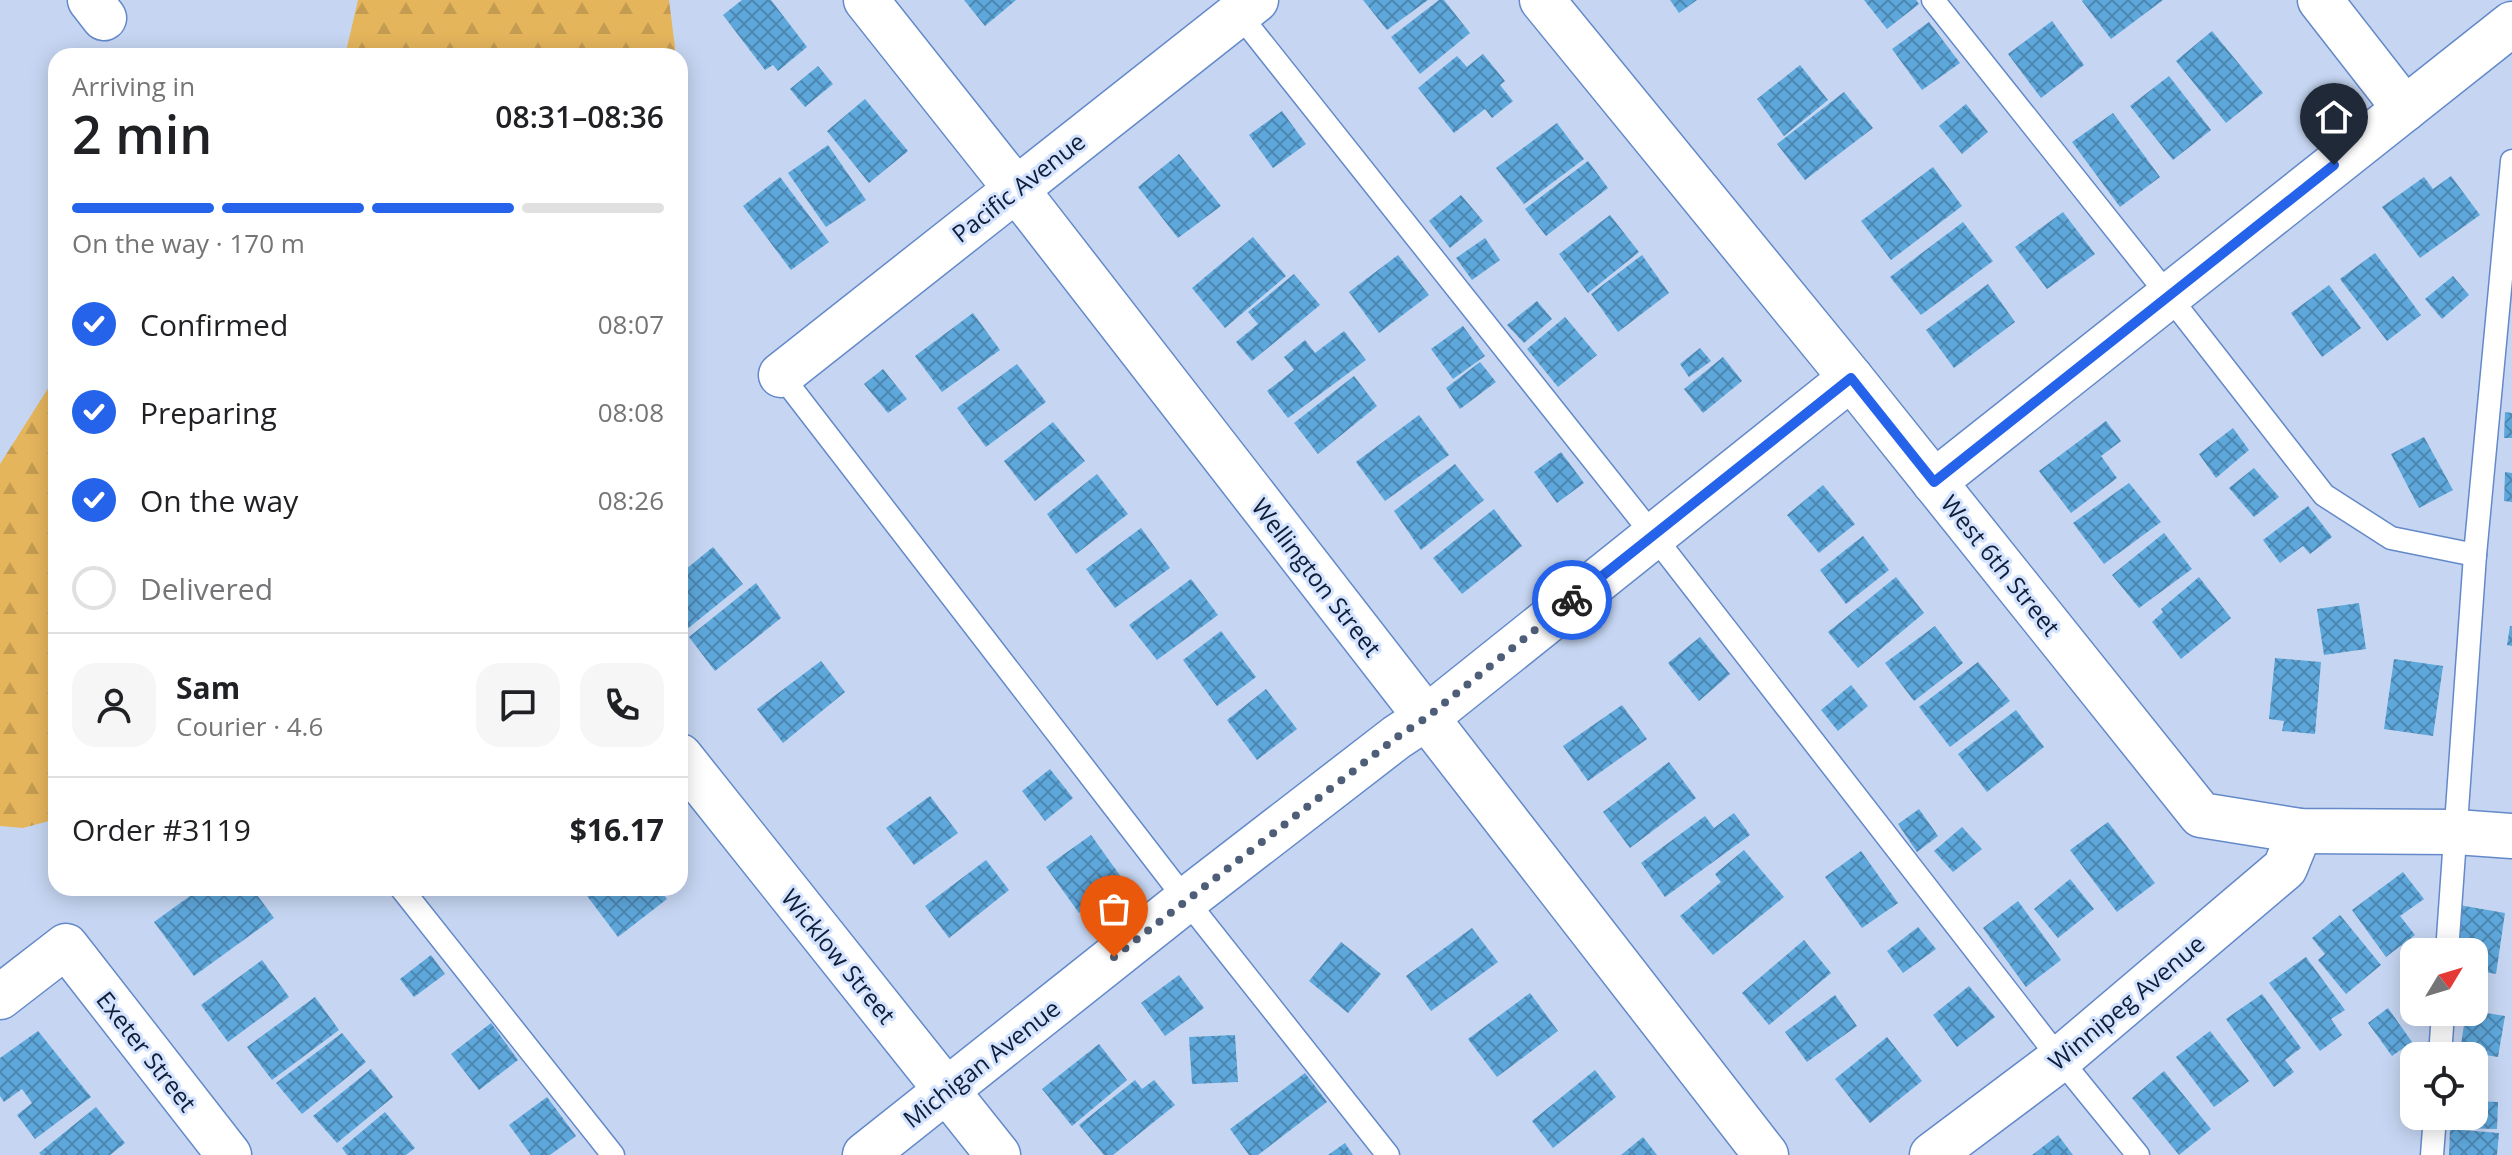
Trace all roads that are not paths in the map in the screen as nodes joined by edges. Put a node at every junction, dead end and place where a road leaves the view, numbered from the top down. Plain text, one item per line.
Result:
1 (866, 0) edge
2 (1542, 0) edge
3 (1933, 0) edge
4 (2320, 0) edge
5 (1241, 5) edge
6 (2512, 24) edge
7 (2405, 109) junction
8 (2512, 161) edge
9 (1016, 189) junction
10 (2168, 295) junction
11 (781, 375) joint
12 (1851, 378) junction
13 (1934, 482) junction
14 (1653, 535) junction
15 (2475, 555) junction
16 (1426, 718) junction
17 (688, 766) edge
18 (2300, 831) junction
19 (2456, 832) junction
20 (2512, 836) edge
21 (407, 896) edge
22 (1186, 900) junction
23 (2448, 938) edge
24 (0, 997) edge
25 (2060, 1059) junction
26 (947, 1090) junction
27 (2433, 1130) edge
28 (2429, 1152) edge
29 (229, 1155) edge
30 (613, 1155) edge
31 (865, 1155) edge
32 (998, 1155) edge
33 (1388, 1155) edge
34 (1766, 1155) edge
35 (1932, 1155) edge
36 (2138, 1155) edge

1 - 9 street, Wellington Street
2 - 12 street, West 6th Street
3 - 10 lane
4 - 7 street
5 - 9 street, Pacific Avenue
5 - 14 lane
6 - 7 street
7 - 10 street
8 - 15 lane
9 - 11 street, Pacific Avenue
9 - 16 street, Wellington Street
10 - 13 street
10 - 15 lane
11 - 22 lane
12 - 13 street, West 6th Street
12 - 14 street, Michigan Avenue
13 - 18 street, West 6th Street
14 - 16 street, Michigan Avenue
14 - 25 lane
15 - 19 lane
16 - 22 street, Michigan Avenue
16 - 34 street, Wellington Street
17 - 26 street, Wicklow Street
18 - 19 street, West 6th Street
18 - 25 street, Winnipeg Avenue
19 - 20 street, West 6th Street
19 - 23 lane
21 - 30 lane
22 - 26 street, Michigan Avenue
22 - 33 lane
24 - 29 street, Exeter Street
25 - 35 street, Winnipeg Avenue
25 - 36 lane
26 - 31 street, Michigan Avenue
26 - 32 street, Wicklow Street
27 - 28 lane

